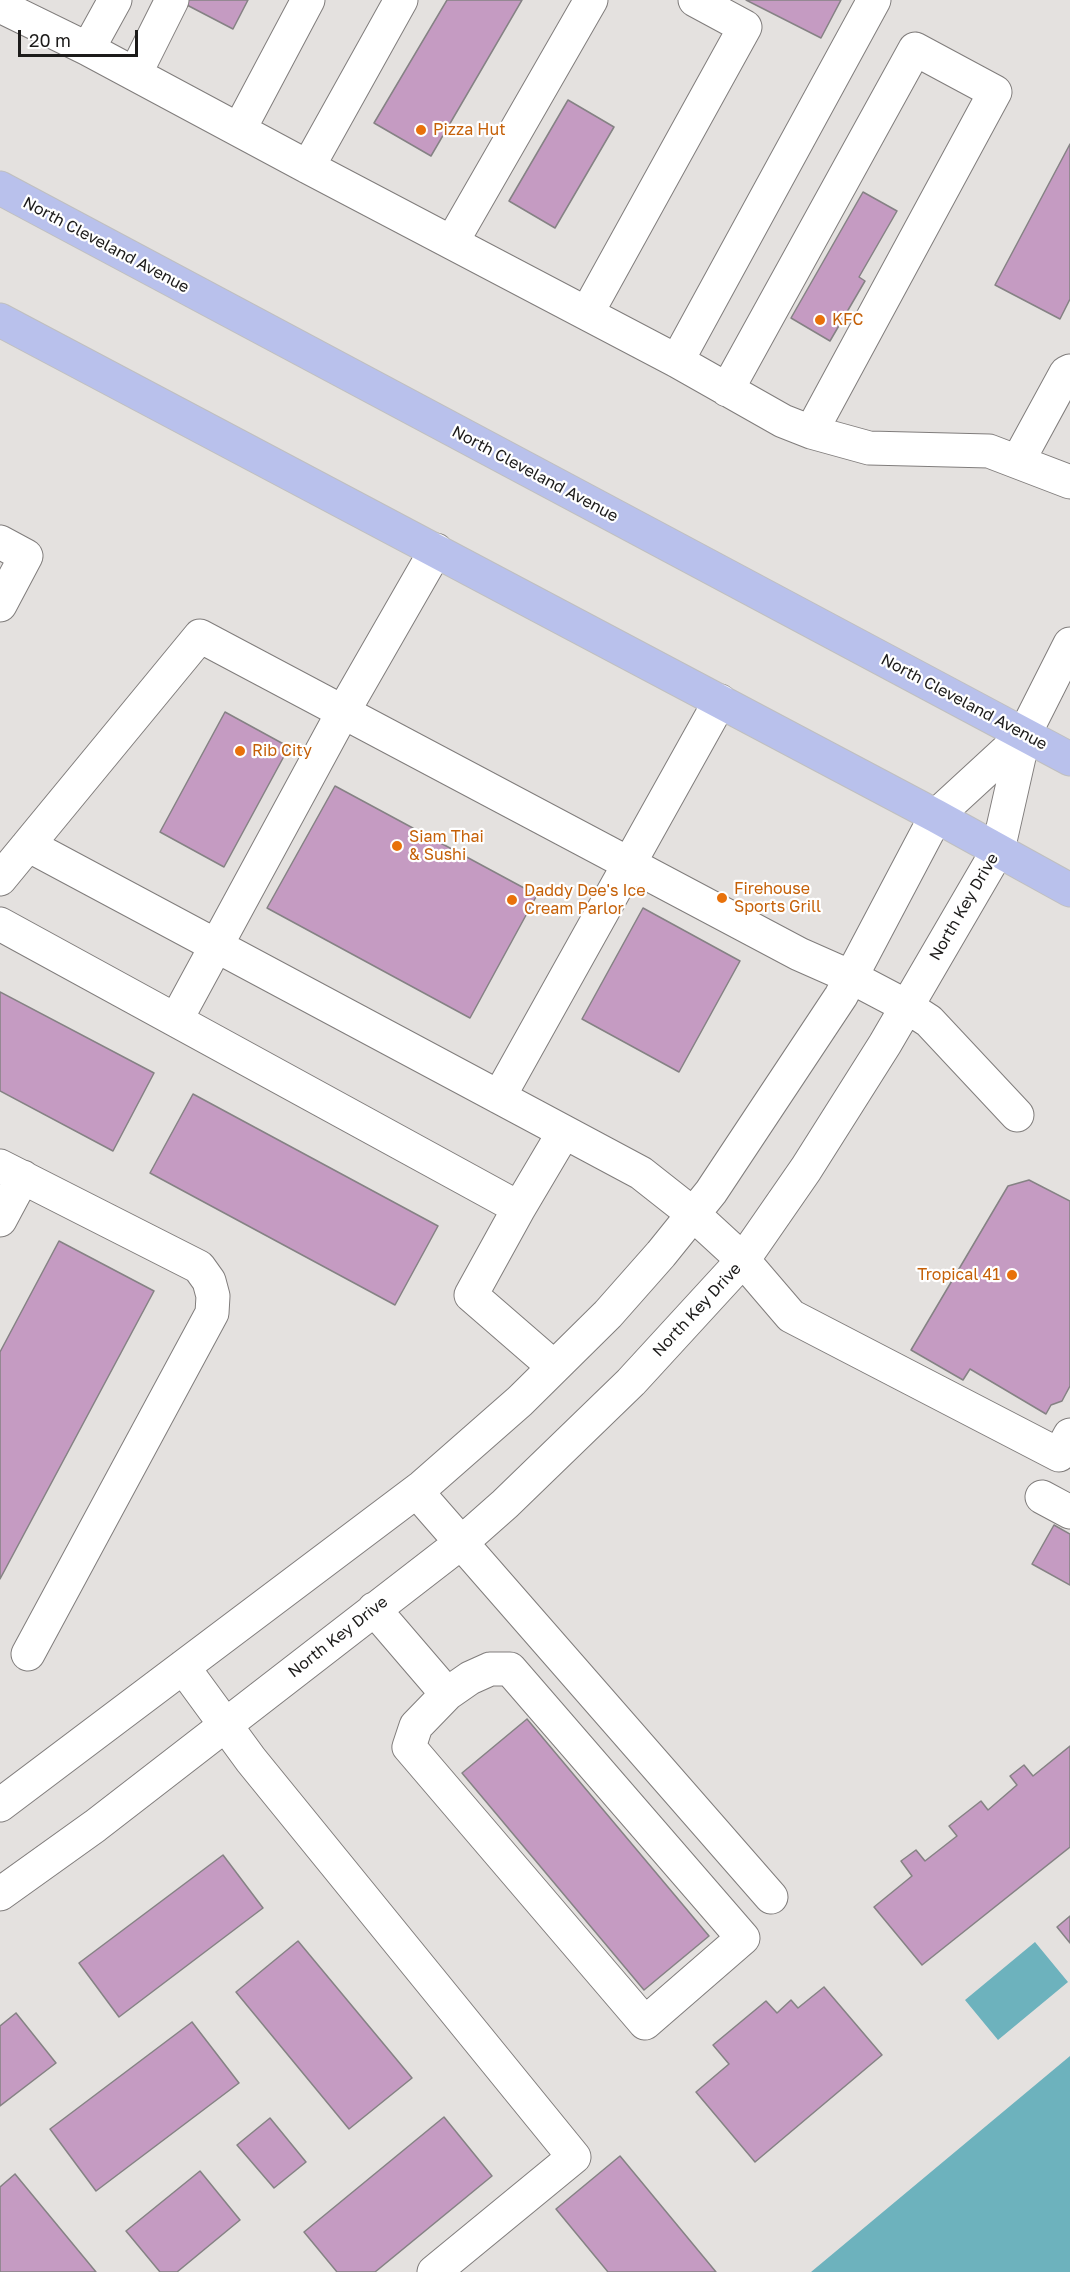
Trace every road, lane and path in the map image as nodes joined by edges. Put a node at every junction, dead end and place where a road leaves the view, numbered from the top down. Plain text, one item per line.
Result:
1 (115, 0) edge
2 (172, 0) edge
3 (308, 0) edge
4 (401, 0) edge
5 (591, 0) edge
6 (695, 0) edge
7 (874, 0) edge
8 (5, 5) edge
9 (88, 49) junction
10 (135, 74) junction
11 (239, 130) junction
12 (308, 167) junction
13 (0, 188) edge
14 (452, 242) junction
15 (587, 313) junction
16 (0, 320) edge
17 (677, 361) junction
18 (1070, 371) edge
19 (727, 390) junction
20 (811, 432) junction
21 (1018, 461) junction
22 (1070, 482) edge
23 (0, 542) edge
24 (436, 550) junction
25 (0, 605) edge
26 (1070, 644) edge
27 (720, 701) junction
28 (343, 712) junction
29 (1024, 735) junction
30 (1070, 759) edge
31 (936, 816) junction
32 (28, 845) junction
33 (998, 850) junction
34 (629, 864) junction
35 (0, 879) edge
36 (1070, 890) edge
37 (0, 924) edge
38 (216, 946) junction
39 (851, 977) junction
40 (906, 1006) junction
41 (176, 1020) junction
42 (498, 1097) junction
43 (1017, 1114) dead end
44 (564, 1132) junction
45 (11, 1171) edge
46 (519, 1208) junction
47 (693, 1214) junction
48 (0, 1220) edge
49 (743, 1260) junction
50 (554, 1367) junction
51 (1070, 1435) edge
52 (417, 1492) junction
53 (462, 1542) junction
54 (374, 1610) junction
55 (28, 1654) dead end
56 (183, 1667) junction
57 (447, 1694) junction
58 (226, 1724) junction
59 (0, 1805) edge
60 (0, 1894) edge
61 (771, 1897) dead end
62 (434, 2272) edge

1 - 9 street
2 - 10 street
3 - 11 street
4 - 12 street
5 - 14 street
6 - 15 street
7 - 17 street
8 - 9 street
9 - 10 street
10 - 11 street
11 - 12 street
12 - 14 street
13 - 29 main road, North Cleveland Avenue
14 - 15 street
15 - 17 street
16 - 24 main road
17 - 19 street
18 - 21 street
19 - 20 street
19 - 20 street
20 - 21 street
21 - 22 street
23 - 25 street
24 - 27 main road
24 - 28 street
26 - 29 street
27 - 31 main road
27 - 34 street
28 - 32 street
28 - 34 street
28 - 38 street
29 - 30 main road, North Cleveland Avenue
29 - 31 street
29 - 33 street, North Key Drive
31 - 33 main road
31 - 39 street
32 - 35 street
32 - 38 street
33 - 36 main road
33 - 40 street, North Key Drive
34 - 39 street
34 - 42 street
37 - 41 street
38 - 41 street
38 - 42 street
39 - 40 street
39 - 47 street
40 - 43 street
40 - 49 street, North Key Drive
41 - 46 street
42 - 44 street
44 - 46 street
44 - 47 street
45 - 48 street
45 - 55 street
46 - 50 street
47 - 49 street
47 - 50 street
49 - 51 street
49 - 53 street, North Key Drive
50 - 52 street
52 - 53 street
52 - 56 street
53 - 54 street, North Key Drive
53 - 61 street
54 - 57 street
54 - 58 street, North Key Drive
56 - 58 street
56 - 59 street
57 - 57 street
58 - 60 street, North Key Drive
58 - 62 street

